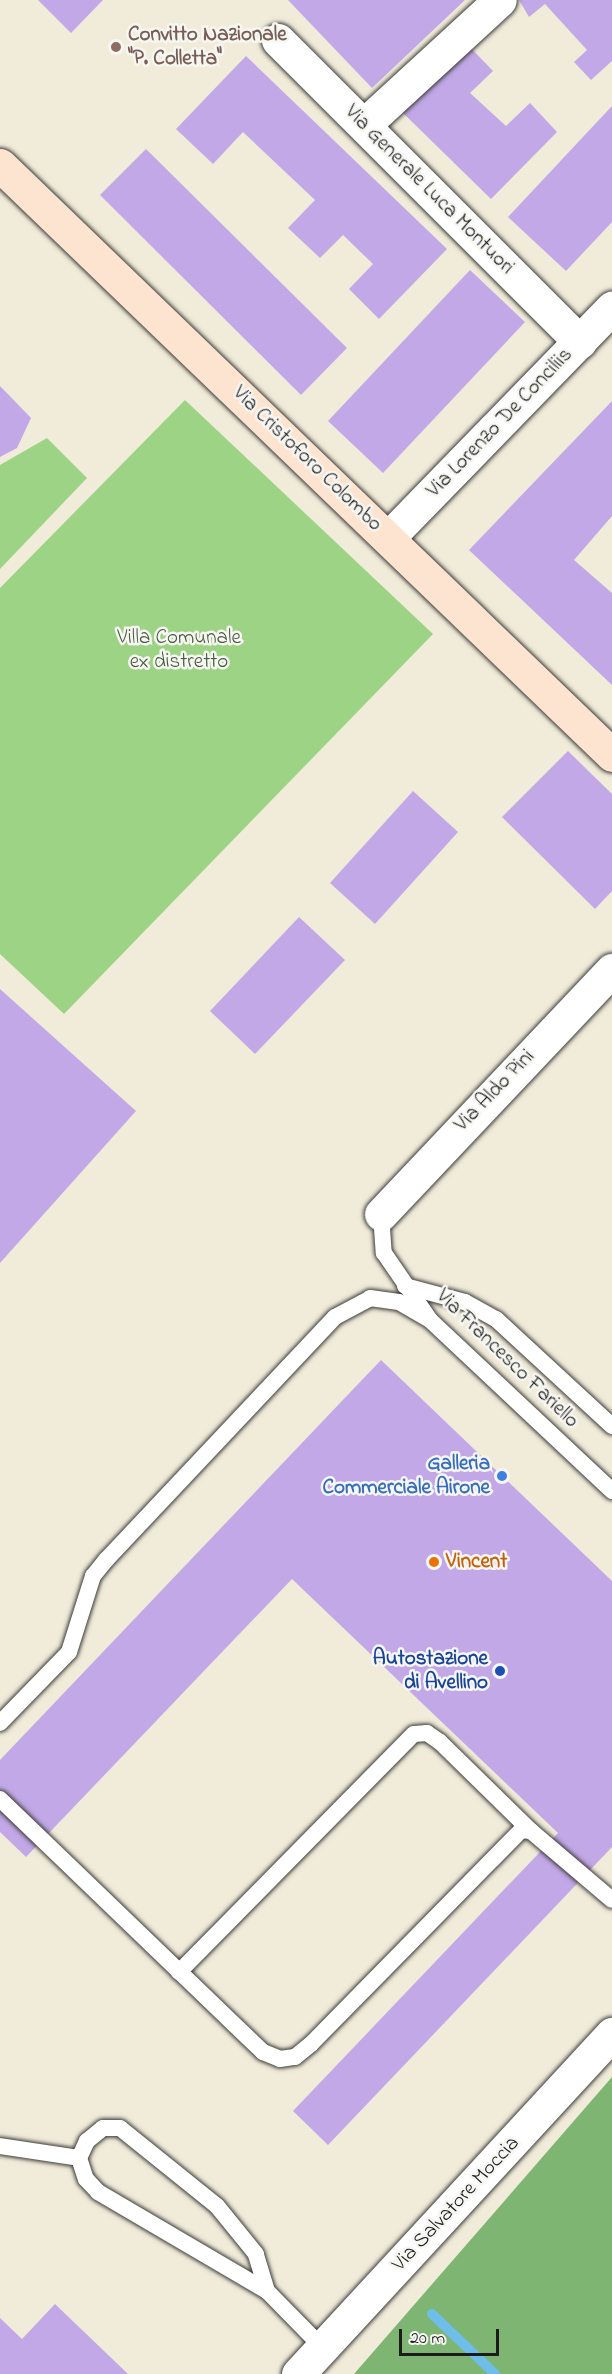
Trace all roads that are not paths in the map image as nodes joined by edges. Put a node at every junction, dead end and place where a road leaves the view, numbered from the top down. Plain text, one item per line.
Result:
1 (500, 0) edge
2 (278, 40) dead end
3 (365, 124) junction
4 (1, 170) edge
5 (612, 308) edge
6 (579, 342) junction
7 (389, 537) junction
8 (612, 755) edge
9 (612, 970) edge
10 (381, 1214) joint
11 (404, 1285) junction
12 (430, 1320) junction
13 (612, 1426) edge
14 (612, 1491) edge
15 (0, 1723) edge
16 (0, 1799) edge
17 (531, 1831) junction
18 (612, 1900) edge
19 (179, 1972) junction
20 (612, 2034) edge
21 (0, 2146) edge
22 (79, 2158) junction
23 (267, 2291) junction
24 (323, 2348) junction
25 (298, 2374) edge

1 - 3 street
2 - 3 street, Via Generale Luca Montuori
3 - 6 street, Via Generale Luca Montuori
4 - 7 street, Via Cristoforo Colombo
5 - 6 street, Via Lorenzo De Conciliis
6 - 7 street, Via Lorenzo De Conciliis
7 - 8 street, Via Cristoforo Colombo
9 - 10 street, Via Aldo Pini
10 - 11 lane, Via Francesco Fariello
11 - 12 lane, Via Francesco Fariello
11 - 13 lane
12 - 14 lane, Via Francesco Fariello
12 - 15 lane
16 - 19 lane
17 - 18 lane
17 - 19 lane
17 - 19 lane
20 - 24 street, Via Salvatore Moccia
21 - 22 lane
22 - 23 lane
22 - 23 lane
23 - 24 lane
24 - 25 street, Via Salvatore Moccia

